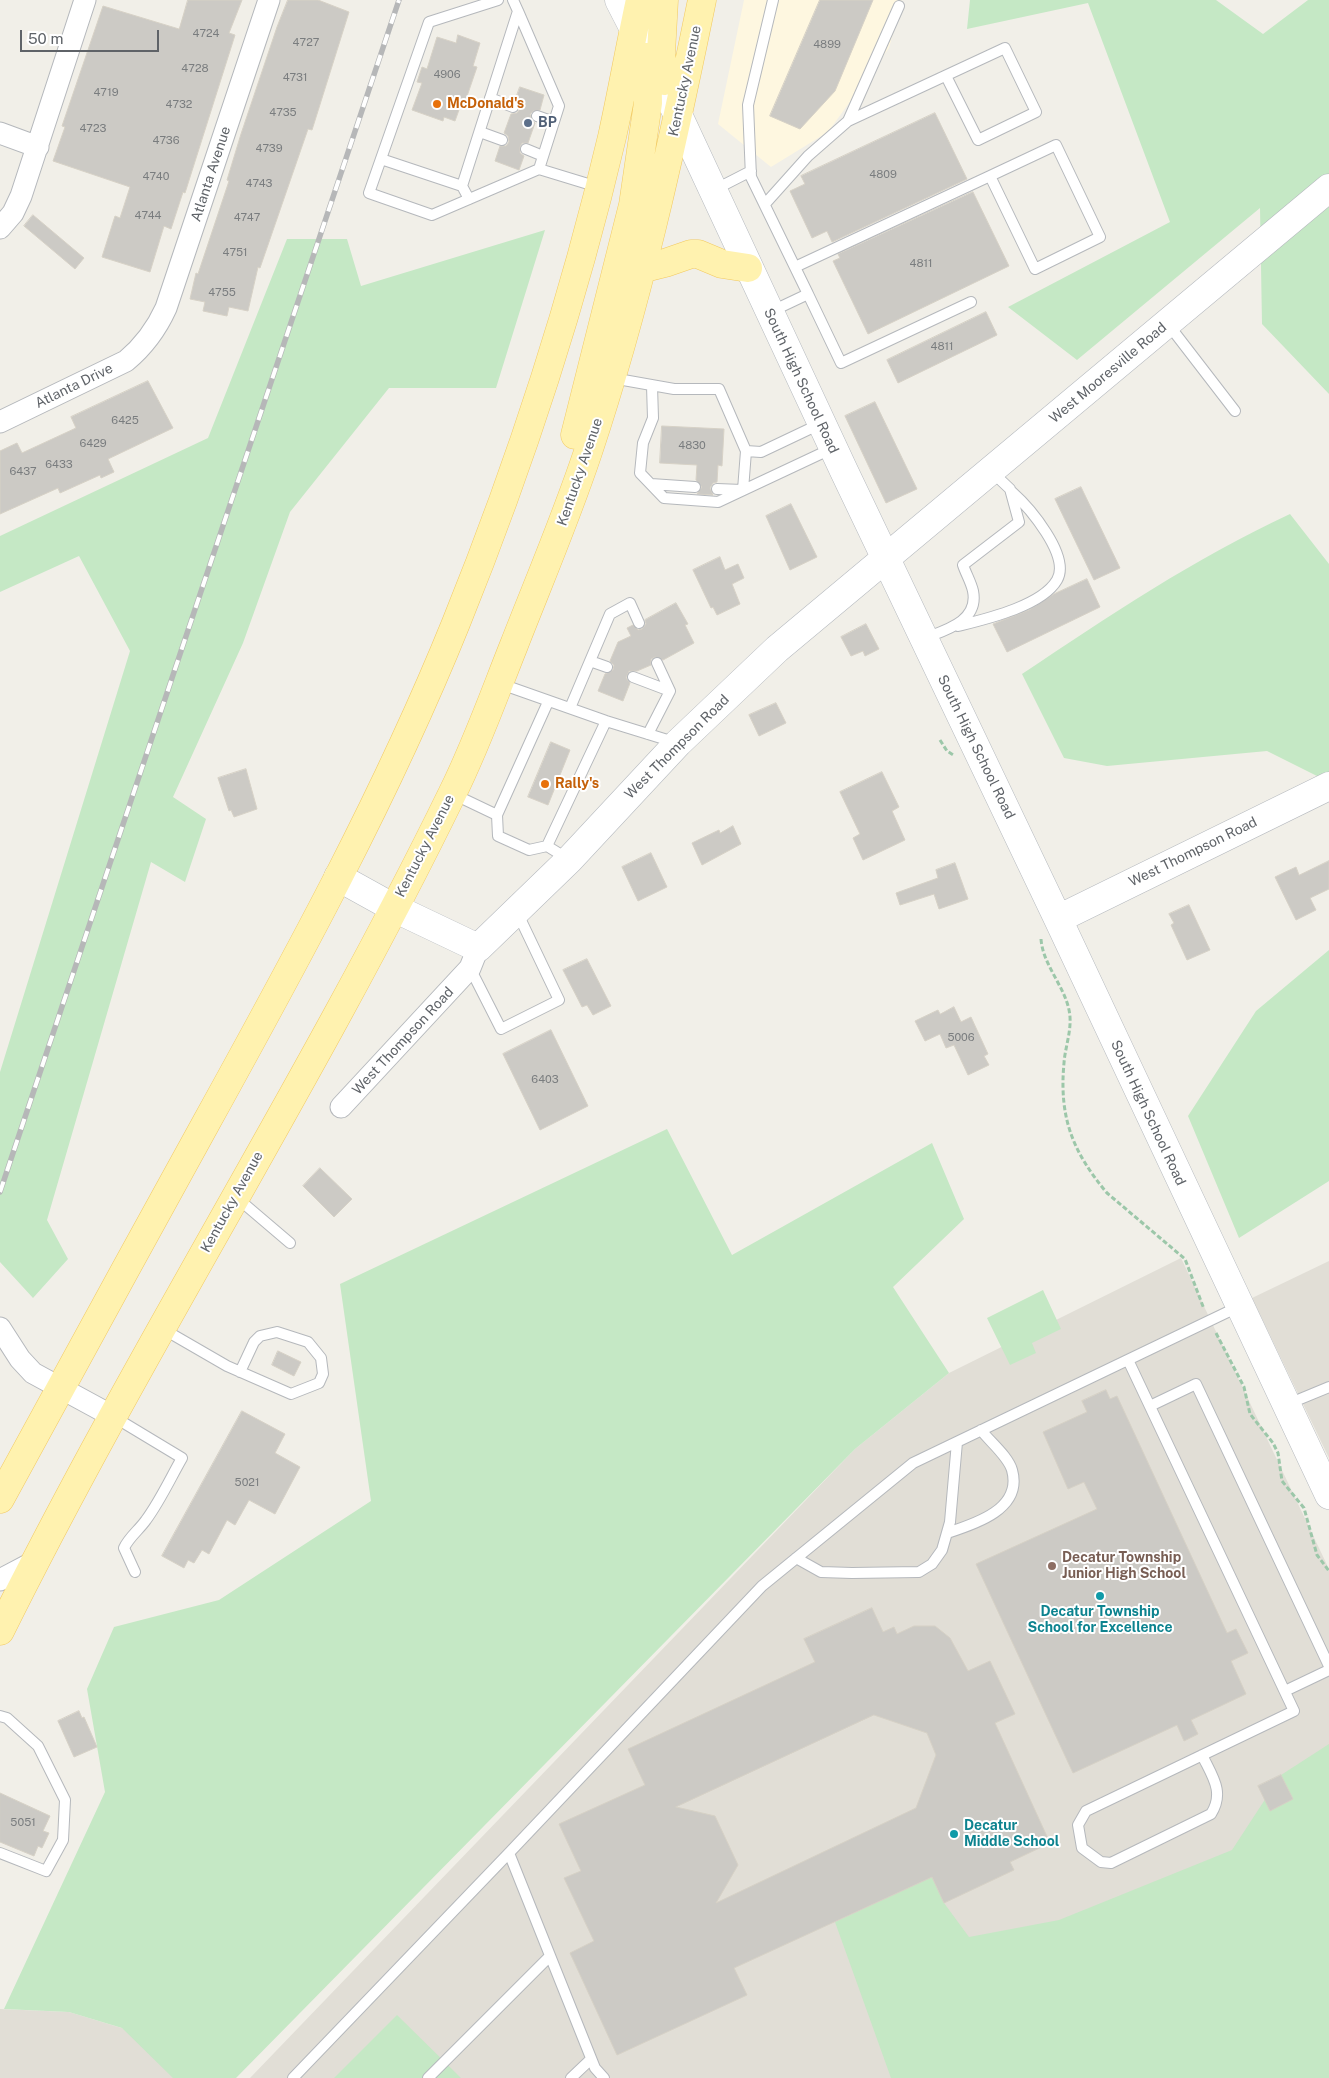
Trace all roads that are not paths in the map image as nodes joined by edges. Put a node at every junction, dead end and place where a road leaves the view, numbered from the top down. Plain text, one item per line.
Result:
1 (85, 0) edge
2 (269, 0) edge
3 (498, 0) edge
4 (513, 0) edge
5 (619, 0) edge
6 (640, 0) edge
7 (664, 0) edge
8 (702, 0) edge
9 (773, 0) edge
10 (899, 6) dead end
11 (518, 11) junction
12 (633, 31) junction
13 (647, 57) junction
14 (946, 76) junction
15 (490, 98) junction
16 (673, 106) junction
17 (513, 107) dead end
18 (537, 116) dead end
19 (848, 121) junction
20 (554, 122) junction
21 (480, 132) junction
22 (0, 133) edge
23 (502, 140) dead end
24 (38, 146) junction
25 (526, 149) dead end
26 (543, 156) junction
27 (381, 159) junction
28 (539, 169) junction
29 (751, 171) junction
30 (990, 176) junction
31 (462, 186) junction
32 (599, 187) junction
33 (1329, 188) edge
34 (713, 191) junction
35 (468, 199) junction
36 (764, 204) junction
37 (0, 228) edge
38 (795, 267) junction
39 (748, 268) junction
40 (641, 269) junction
41 (808, 294) junction
42 (971, 302) dead end
43 (769, 312) junction
44 (1168, 323) junction
45 (144, 344) joint
46 (611, 377) junction
47 (652, 386) junction
48 (1235, 411) dead end
49 (0, 422) edge
50 (821, 423) junction
51 (833, 448) junction
52 (746, 451) junction
53 (1001, 480) junction
54 (651, 484) junction
55 (695, 487) dead end
56 (717, 489) dead end
57 (743, 490) junction
58 (570, 502) junction
59 (885, 557) junction
60 (639, 623) dead end
61 (957, 626) junction
62 (924, 639) junction
63 (590, 661) junction
64 (657, 663) dead end
65 (608, 668) dead end
66 (632, 677) dead end
67 (500, 684) junction
68 (670, 691) junction
69 (548, 702) junction
70 (570, 708) junction
71 (606, 721) junction
72 (648, 734) junction
73 (678, 743) junction
74 (1329, 786) edge
75 (452, 794) junction
76 (497, 815) junction
77 (558, 853) junction
78 (338, 877) junction
79 (394, 908) junction
80 (516, 911) junction
81 (1049, 924) junction
82 (474, 958) junction
83 (341, 1107) dead end
84 (235, 1197) junction
85 (290, 1243) dead end
86 (1239, 1307) junction
87 (0, 1328) edge
88 (162, 1328) junction
89 (1128, 1360) junction
90 (240, 1372) junction
91 (1329, 1387) edge
92 (61, 1388) junction
93 (1286, 1405) junction
94 (1150, 1406) junction
95 (114, 1417) junction
96 (981, 1430) junction
97 (956, 1442) junction
98 (1329, 1495) edge
99 (0, 1499) edge
100 (947, 1533) junction
101 (796, 1558) junction
102 (34, 1562) junction
103 (135, 1572) dead end
104 (0, 1580) edge
105 (0, 1631) edge
106 (1329, 1666) edge
107 (1329, 1670) edge
108 (1284, 1691) junction
109 (0, 1716) edge
110 (1202, 1755) junction
111 (0, 1853) edge
112 (510, 1854) junction
113 (550, 1956) junction
114 (591, 2059) junction
115 (293, 2078) edge
116 (428, 2078) edge
117 (571, 2078) edge
118 (604, 2078) edge

1 - 24 street
2 - 45 street, Atlanta Avenue
3 - 27 lane
4 - 11 lane
5 - 12 main road, South High School Road
6 - 12 main road
7 - 16 main road
8 - 16 main road, Kentucky Avenue
9 - 29 lane
10 - 19 lane
11 - 15 lane
11 - 20 lane
12 - 13 main road, South High School Road
12 - 32 main road
13 - 16 main road, South High School Road
13 - 58 main road
14 - 14 lane
14 - 19 lane
15 - 17 lane
15 - 21 lane
16 - 34 main road, South High School Road
16 - 40 main road, Kentucky Avenue
18 - 20 lane
19 - 36 lane
20 - 26 lane
21 - 23 lane
21 - 31 lane
22 - 24 street
24 - 37 street
25 - 26 lane
26 - 28 lane
27 - 31 lane
27 - 35 lane
28 - 32 lane
28 - 35 lane
29 - 34 lane
29 - 36 lane
30 - 30 lane
30 - 38 lane
31 - 35 lane
32 - 78 main road
33 - 44 main road, West Mooresville Road
34 - 39 main road, South High School Road
36 - 38 lane
38 - 41 lane
39 - 40 main road
39 - 43 main road, South High School Road
40 - 46 main road, Kentucky Avenue
41 - 42 lane
41 - 43 lane
43 - 50 main road, South High School Road
44 - 48 lane
44 - 53 main road, West Mooresville Road
45 - 49 street, Atlanta Drive
46 - 47 lane
46 - 58 main road, Kentucky Avenue
47 - 52 lane
47 - 54 lane
50 - 51 main road, South High School Road
50 - 52 lane
51 - 57 lane
51 - 59 main road, South High School Road
52 - 57 lane
53 - 59 main road, West Mooresville Road
53 - 61 lane
53 - 61 lane
54 - 55 lane
54 - 57 lane
56 - 57 lane
58 - 67 main road, Kentucky Avenue
59 - 62 main road, South High School Road
59 - 73 main road, West Thompson Road
60 - 63 lane
61 - 62 lane
62 - 81 main road, South High School Road
63 - 65 lane
63 - 70 lane
64 - 68 lane
66 - 68 lane
67 - 69 lane
67 - 75 main road, Kentucky Avenue
68 - 72 lane
69 - 70 lane
69 - 76 lane
70 - 71 lane
71 - 72 lane
71 - 77 lane
72 - 73 lane
73 - 77 main road, West Thompson Road
74 - 81 main road, West Thompson Road
75 - 76 lane
75 - 79 main road, Kentucky Avenue
76 - 77 lane
77 - 80 main road, West Thompson Road
78 - 79 main road
78 - 92 main road
79 - 82 main road
79 - 84 main road, Kentucky Avenue
80 - 82 main road, West Thompson Road
80 - 82 lane
81 - 86 main road, South High School Road
82 - 83 street, West Thompson Road
84 - 85 lane
84 - 88 main road, Kentucky Avenue
86 - 89 lane
86 - 93 main road, South High School Road
87 - 92 street
88 - 90 lane
88 - 95 main road, Kentucky Avenue
89 - 94 lane
89 - 96 lane
90 - 90 lane
91 - 93 lane
92 - 95 street
92 - 99 main road
93 - 98 main road, South High School Road
94 - 106 lane
94 - 108 lane
95 - 102 main road, Kentucky Avenue
95 - 103 lane
96 - 97 lane
96 - 100 lane
97 - 100 lane
97 - 101 lane
100 - 101 lane
101 - 112 lane
102 - 104 street
102 - 105 main road, Kentucky Avenue
107 - 108 lane
108 - 110 lane
109 - 111 lane
110 - 110 lane
112 - 113 lane
112 - 115 lane
113 - 114 lane
113 - 116 lane
114 - 117 lane
114 - 118 lane

